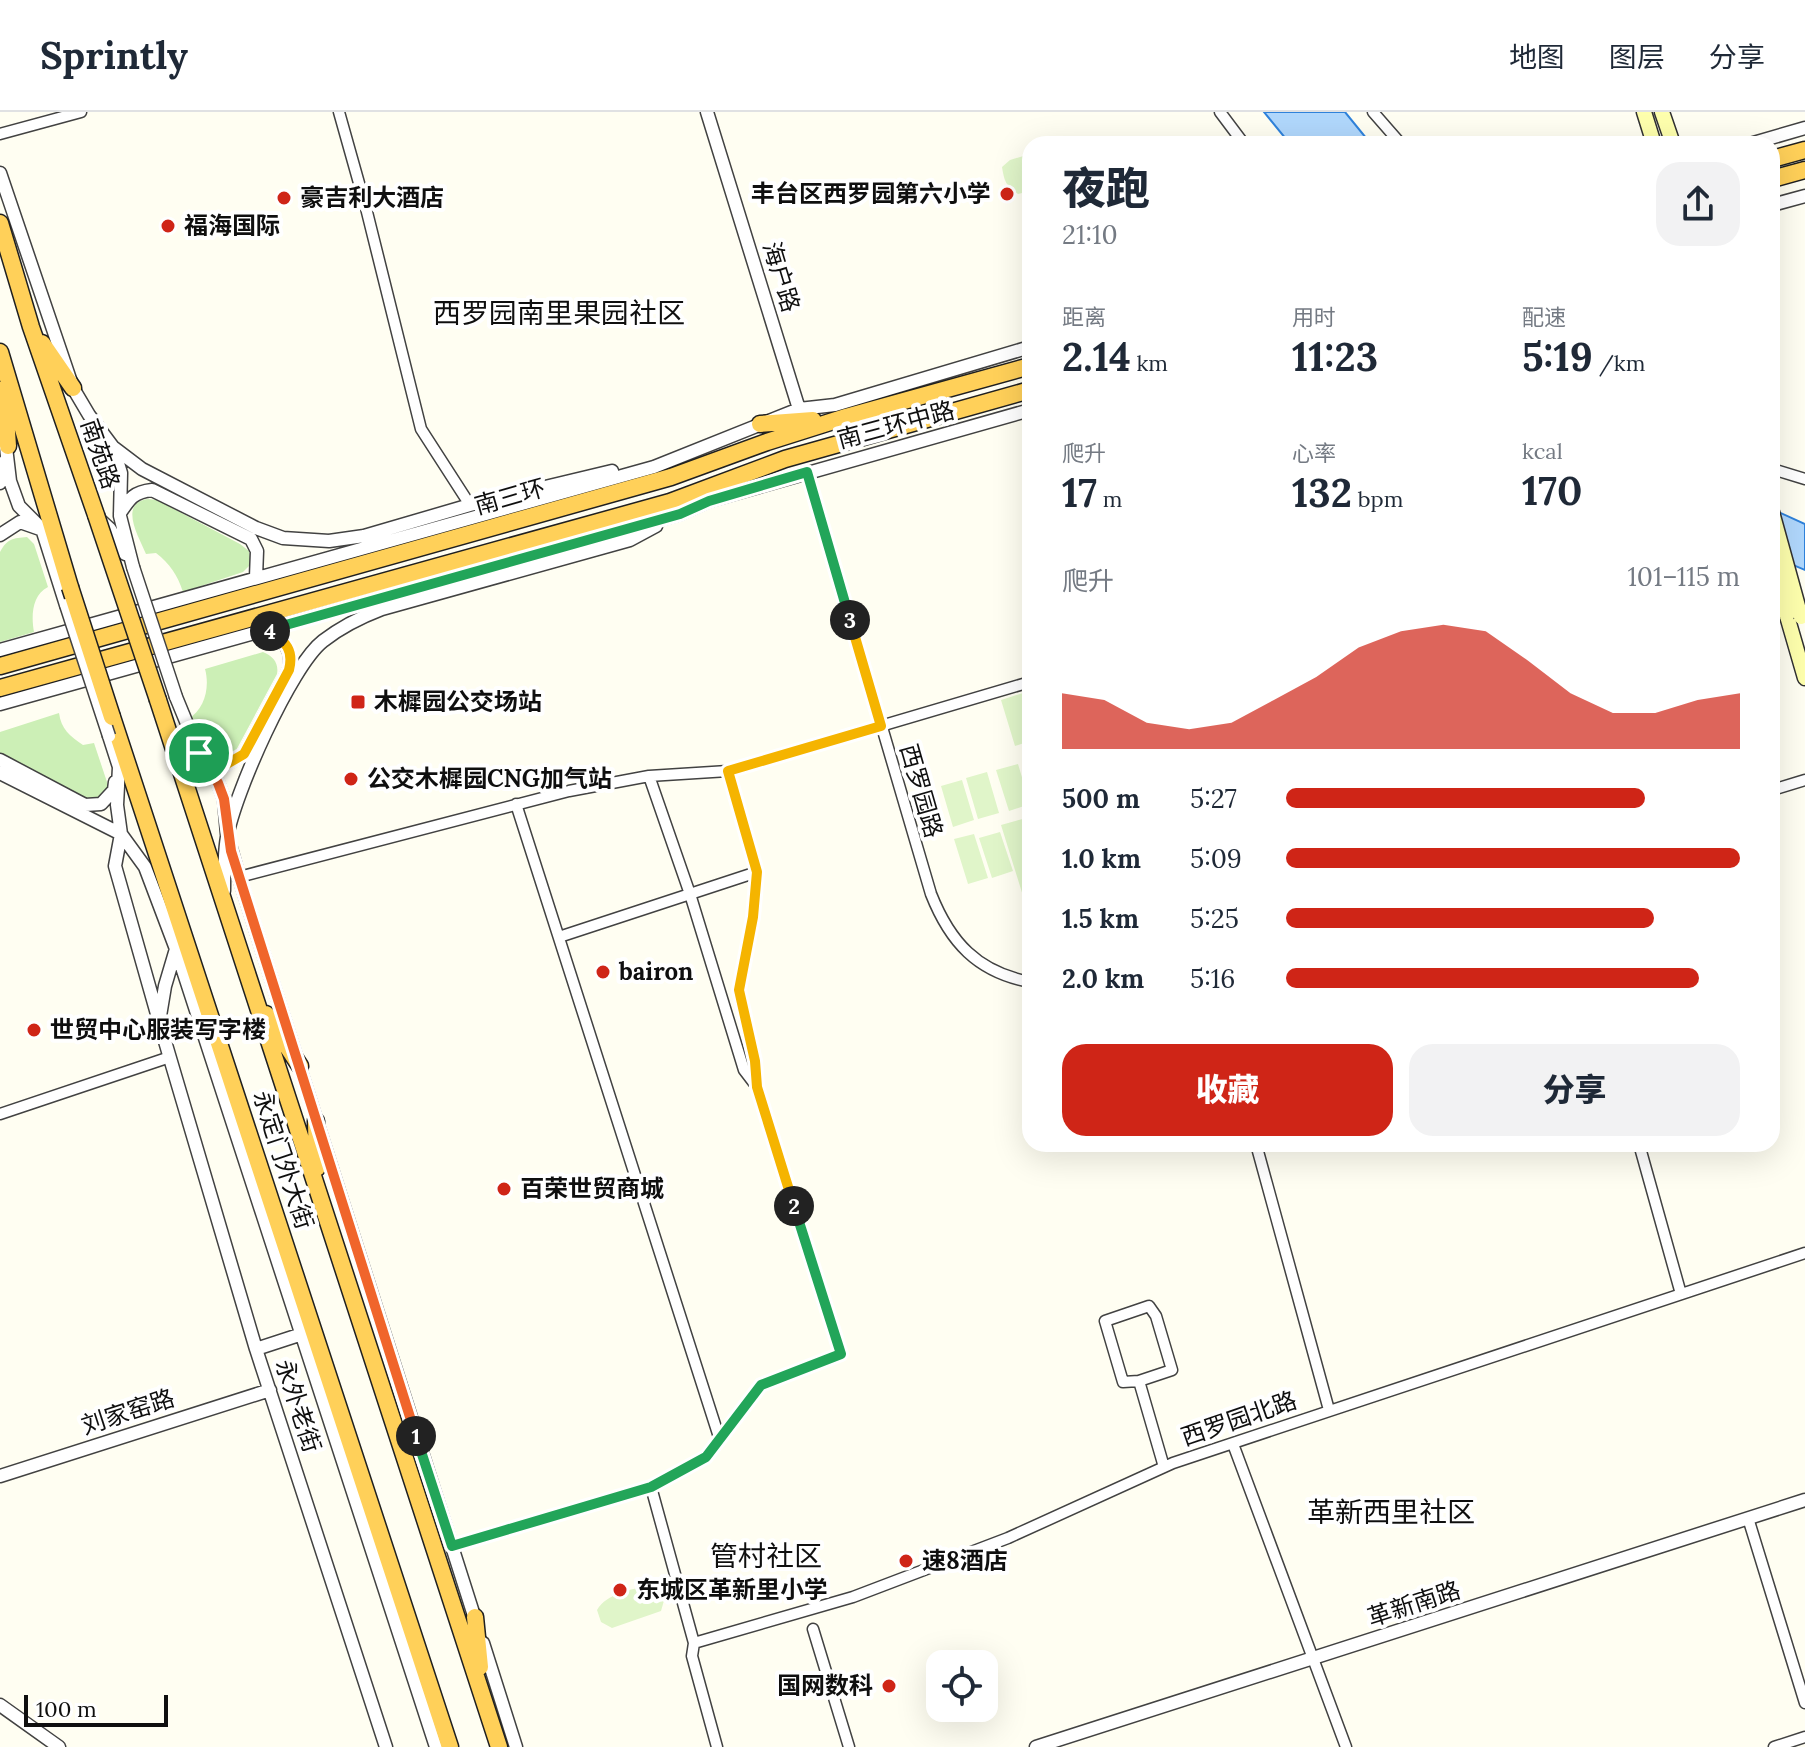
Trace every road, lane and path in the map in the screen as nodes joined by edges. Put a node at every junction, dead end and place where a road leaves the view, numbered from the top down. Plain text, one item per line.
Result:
1 (81, 112) edge
2 (339, 112) edge
3 (707, 112) edge
4 (1220, 112) edge
5 (1373, 112) edge
6 (1644, 112) edge
7 (1662, 112) edge
8 (1805, 128) edge
9 (0, 134) edge
10 (1238, 136) edge
11 (1394, 136) edge
12 (1652, 136) edge
13 (1670, 136) edge
14 (1778, 136) edge
15 (1805, 150) edge
16 (1780, 157) edge
17 (1805, 170) edge
18 (0, 173) edge
19 (1780, 177) edge
20 (1805, 196) edge
21 (1780, 203) edge
22 (0, 223) edge
23 (31, 327) junction
24 (1022, 349) edge
25 (1, 353) edge
26 (1022, 368) edge
27 (73, 388) junction
28 (1022, 392) edge
29 (799, 409) junction
30 (1022, 412) edge
31 (846, 417) junction
32 (0, 422) edge
33 (760, 424) junction
34 (8, 446) junction
35 (113, 447) junction
36 (704, 447) junction
37 (654, 467) junction
38 (1780, 471) edge
39 (807, 472) junction
40 (1805, 479) edge
41 (0, 483) edge
42 (635, 487) junction
43 (709, 501) joint
44 (470, 505) junction
45 (675, 508) junction
46 (120, 513) junction
47 (96, 515) junction
48 (42, 529) junction
49 (0, 535) edge
50 (1780, 546) edge
51 (133, 567) junction
52 (256, 577) junction
53 (1780, 579) edge
54 (1780, 589) edge
55 (1805, 601) edge
56 (1798, 621) edge
57 (268, 630) junction
58 (0, 650) edge
59 (0, 666) edge
60 (1805, 678) edge
61 (1022, 684) edge
62 (0, 688) edge
63 (158, 700) joint
64 (0, 704) edge
65 (881, 726) junction
66 (199, 753) junction
67 (0, 760) edge
68 (119, 767) junction
69 (728, 771) junction
70 (0, 773) edge
71 (649, 776) junction
72 (1805, 780) edge
73 (1780, 788) edge
74 (516, 804) junction
75 (121, 834) junction
76 (227, 834) junction
77 (757, 872) junction
78 (239, 877) junction
79 (690, 894) junction
80 (224, 904) junction
81 (559, 937) junction
82 (176, 949) junction
83 (1022, 980) edge
84 (254, 997) junction
85 (159, 1021) junction
86 (170, 1057) junction
87 (300, 1066) junction
88 (757, 1087) junction
89 (0, 1114) edge
90 (316, 1121) junction
91 (1258, 1152) edge
92 (1641, 1152) edge
93 (317, 1186) junction
94 (1805, 1253) edge
95 (1681, 1294) junction
96 (302, 1334) junction
97 (256, 1349) junction
98 (1139, 1381) junction
99 (270, 1390) junction
100 (1329, 1410) junction
101 (719, 1437) junction
102 (1233, 1444) junction
103 (1164, 1467) junction
104 (0, 1476) edge
105 (651, 1487) junction
106 (1805, 1500) edge
107 (1748, 1518) junction
108 (452, 1546) junction
109 (475, 1617) junction
110 (813, 1629) dead end
111 (694, 1643) junction
112 (1312, 1660) junction
113 (483, 1700) junction
114 (1805, 1703) edge
115 (0, 1705) edge
116 (1805, 1737) edge
117 (1072, 1742) edge
118 (59, 1747) edge
119 (386, 1747) edge
120 (436, 1747) edge
121 (450, 1747) edge
122 (499, 1747) edge
123 (516, 1747) edge
124 (717, 1747) edge
125 (849, 1747) edge
126 (1036, 1747) edge
127 (1346, 1747) edge
128 (1774, 1747) edge

1 - 9 street
2 - 44 street
3 - 29 street, 海户路
4 - 10 street
5 - 11 street
6 - 12 main road
7 - 13 main road
8 - 14 street
15 - 16 highway
17 - 19 highway
18 - 27 street
20 - 21 street
22 - 23 highway, 南苑路
23 - 27 highway
23 - 47 highway, 南苑路
24 - 29 street, 南三环中路
25 - 34 highway
25 - 121 highway, 永定门外大街, bridge
26 - 31 highway, 南三环
27 - 35 street
28 - 45 highway, 南三环
29 - 33 street, 南三环中路
30 - 39 street, 南三环中路
31 - 33 highway
31 - 42 highway, 南三环
32 - 34 street
33 - 36 street, 南三环中路
34 - 41 street
34 - 48 street
35 - 44 street
35 - 46 street
36 - 37 street, 南三环中路
36 - 44 street
37 - 42 highway
37 - 52 street, 南三环中路
38 - 40 street
39 - 43 street, 南三环中路
39 - 65 street, 西罗园路
42 - 59 highway, 南三环
43 - 45 highway
45 - 57 street
45 - 62 highway, 南三环
45 - 76 street
46 - 51 street
46 - 52 street
47 - 51 street
47 - 63 highway, 南苑路, bridge
48 - 49 street
48 - 68 street, bridge
50 - 56 main road, bridge
51 - 66 street, 永定门外大街, bridge
52 - 58 street, 南三环中路
53 - 56 main road, bridge
54 - 55 street
56 - 60 main road
57 - 64 street
57 - 66 street
61 - 65 street
63 - 80 highway, 永定门外大街
65 - 69 street
65 - 83 street, 西罗园路
66 - 76 street, 永定门外大街
67 - 68 street
68 - 75 street
69 - 71 street
69 - 77 street
70 - 75 street
71 - 74 street
71 - 79 street
72 - 73 street
74 - 78 street
74 - 81 street
75 - 82 street, 永定门外大街
75 - 85 street, 永外老街
76 - 78 street, 永定门外大街
76 - 80 street
77 - 79 street
77 - 88 street
78 - 87 street, 永定门外大街
79 - 81 street
79 - 88 street
80 - 84 highway, 永定门外大街
81 - 101 street
82 - 85 street
82 - 96 street, 永定门外大街
84 - 87 highway
84 - 93 highway, 永定门外大街
85 - 86 street, 永外老街
86 - 89 street
86 - 97 street, 永外老街
87 - 90 street, 永定门外大街
88 - 101 street
90 - 93 highway
90 - 108 street, 永定门外大街
91 - 100 street
92 - 95 street
93 - 113 highway, 永定门外大街
94 - 95 street, 西罗园北路
95 - 100 street, 西罗园北路
96 - 97 street
96 - 120 street, 永定门外大街
97 - 99 street, 永外老街
98 - 98 street
98 - 103 street
99 - 104 street, 刘家窑路
99 - 119 street, 永外老街
100 - 102 street, 西罗园北路
101 - 105 street
102 - 103 street, 西罗园北路
102 - 112 street
103 - 111 street, 西罗园北路
105 - 108 street
105 - 111 street
106 - 107 street, 革新南路
107 - 112 street, 革新南路
107 - 114 street
108 - 109 street, 永定门外大街
109 - 113 highway
109 - 123 street, 永定门外大街
110 - 125 street
111 - 124 street
112 - 117 street, 革新南路
112 - 127 street
113 - 122 highway, 永定门外大街
115 - 118 street
116 - 128 street
117 - 126 street, 革新南路

